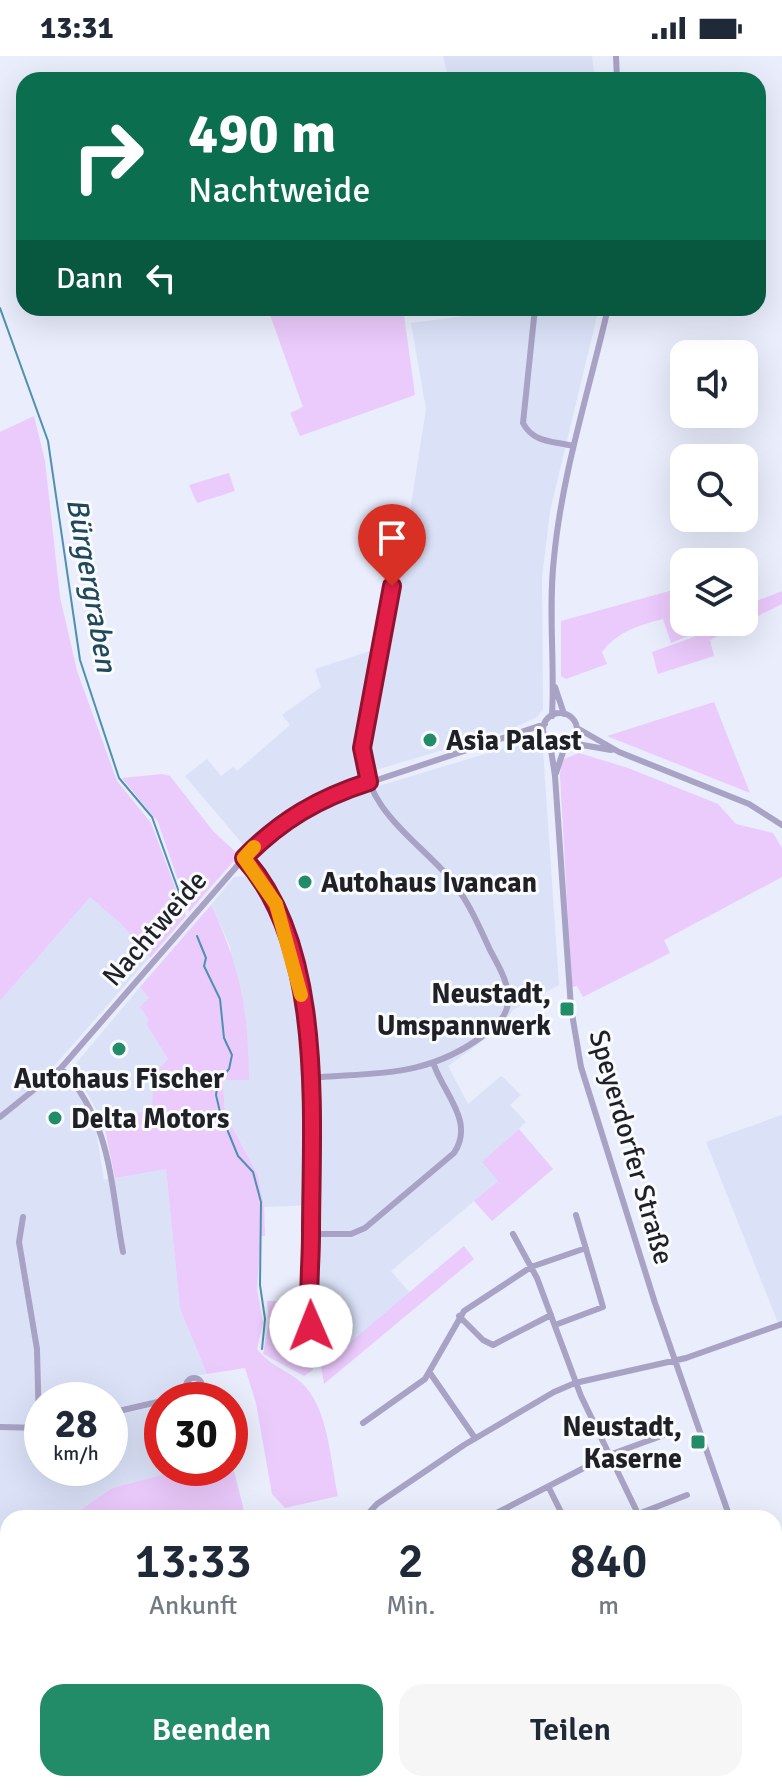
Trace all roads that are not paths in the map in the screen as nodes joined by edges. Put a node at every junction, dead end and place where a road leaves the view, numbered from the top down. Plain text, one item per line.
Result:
1 (534, 316) edge
2 (606, 316) edge
3 (573, 446) junction
4 (402, 534) dead end
5 (553, 680) junction
6 (564, 714) junction
7 (552, 716) junction
8 (545, 724) junction
9 (577, 728) junction
10 (509, 738) junction
11 (548, 741) junction
12 (568, 745) junction
13 (619, 752) junction
14 (555, 776) junction
15 (369, 782) junction
16 (782, 825) edge
17 (244, 858) junction
18 (434, 1065) junction
19 (61, 1068) junction
20 (309, 1078) junction
21 (0, 1117) edge
22 (576, 1215) dead end
23 (23, 1217) dead end
24 (311, 1234) junction
25 (513, 1234) dead end
26 (586, 1248) junction
27 (123, 1252) dead end
28 (531, 1267) junction
29 (551, 1315) junction
30 (459, 1316) junction
31 (782, 1324) edge
32 (555, 1325) junction
33 (313, 1338) dead end
34 (675, 1361) junction
35 (430, 1373) junction
36 (38, 1382) edge
37 (575, 1383) junction
38 (363, 1423) dead end
39 (0, 1427) edge
40 (24, 1428) edge
41 (664, 1435) dead end
42 (475, 1438) junction
43 (609, 1455) junction
44 (549, 1488) junction
45 (687, 1495) dead end
46 (371, 1510) edge
47 (504, 1510) edge
48 (560, 1510) edge
49 (636, 1510) edge
50 (653, 1510) edge
51 (727, 1510) edge

1 - 3 street
2 - 3 street
3 - 5 street
4 - 15 street
5 - 6 street
5 - 7 street
6 - 7 street
6 - 9 street
7 - 8 street
8 - 10 street, Nachtweide
8 - 11 street
9 - 12 street
9 - 13 street
10 - 11 street, Nachtweide
10 - 15 street, Nachtweide
11 - 12 street
11 - 14 street, Speyerdorfer Straße
12 - 13 street
12 - 14 street, Speyerdorfer Straße
13 - 16 street
14 - 34 street, Speyerdorfer Straße
15 - 17 street, Nachtweide
15 - 18 street
17 - 19 street, Nachtweide
17 - 20 street
18 - 20 street
18 - 24 street
19 - 21 street, Nachtweide
19 - 27 street
20 - 24 street
22 - 26 street
23 - 36 street
24 - 33 street
25 - 28 street
26 - 28 street
26 - 32 street
28 - 29 street
28 - 30 street
29 - 30 street
29 - 32 street
30 - 35 street
31 - 34 street
32 - 37 street
34 - 37 street
34 - 51 street, Speyerdorfer Straße
35 - 38 street
35 - 42 street
37 - 42 street
37 - 43 street
39 - 40 street
41 - 43 street
42 - 46 street
43 - 44 street
43 - 49 street
44 - 47 street
44 - 48 street
45 - 50 street

